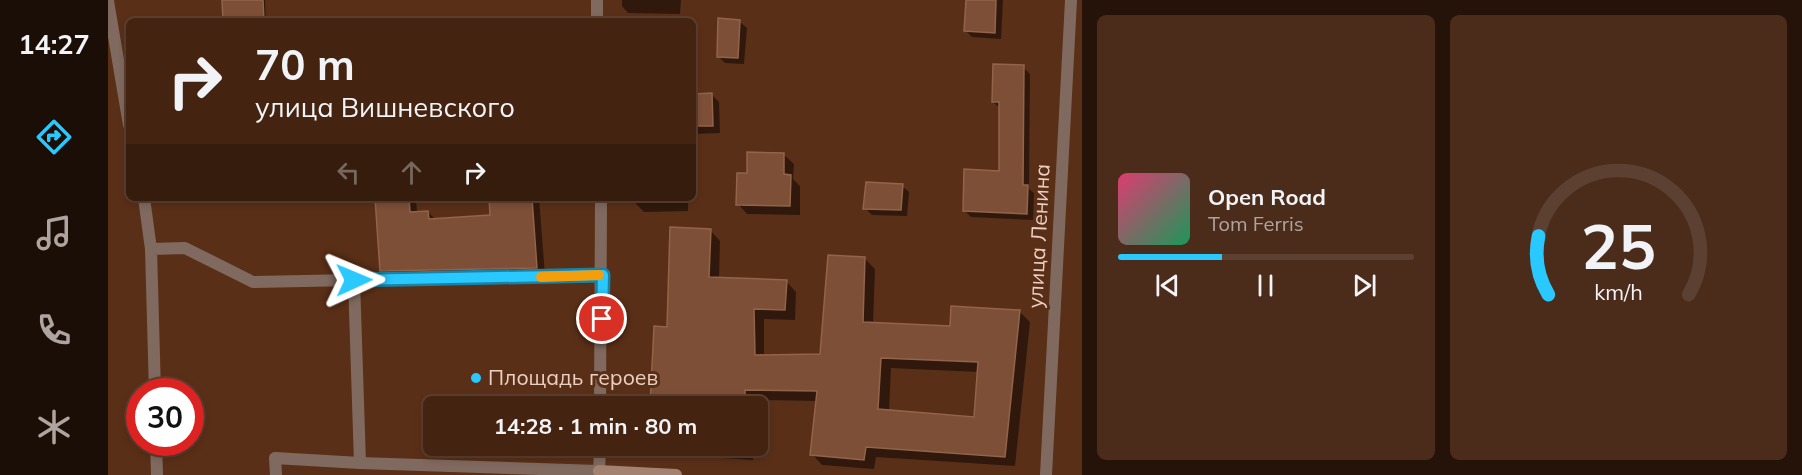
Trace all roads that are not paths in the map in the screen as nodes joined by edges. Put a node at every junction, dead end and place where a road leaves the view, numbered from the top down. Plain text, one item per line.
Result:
1 (597, 0) edge
2 (1071, 0) edge
3 (108, 1) edge
4 (597, 18) edge
5 (126, 107) edge
6 (144, 201) edge
7 (601, 201) edge
8 (151, 249) junction
9 (603, 275) junction
10 (354, 280) junction
11 (155, 378) edge
12 (600, 396) edge
13 (156, 456) edge
14 (600, 456) edge
15 (360, 463) junction
16 (599, 473) edge
17 (157, 475) edge
18 (276, 475) edge
19 (676, 475) edge
20 (1046, 475) edge

1 - 4 street
2 - 20 street, улица Ленина
3 - 5 street
6 - 8 street
7 - 9 street
8 - 10 street
8 - 11 street
9 - 10 street
9 - 12 street
10 - 15 street
13 - 17 street
14 - 16 street
15 - 16 street
15 - 18 street
16 - 19 street

